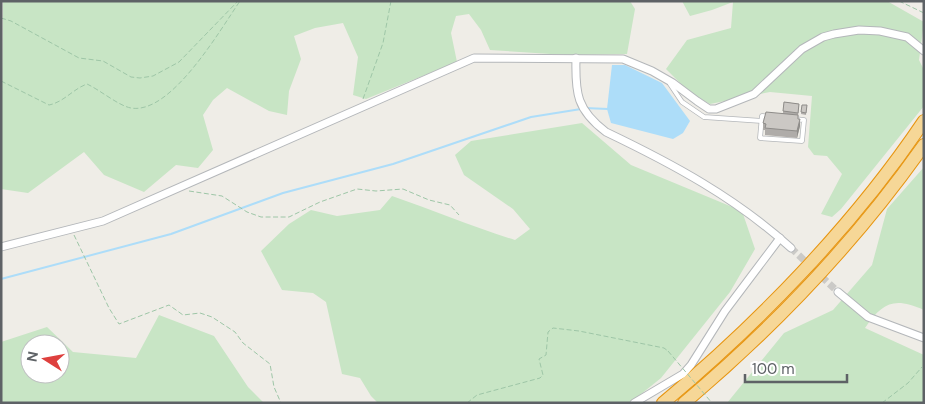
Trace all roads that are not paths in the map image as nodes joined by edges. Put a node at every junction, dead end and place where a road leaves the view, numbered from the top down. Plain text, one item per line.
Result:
1 (924, 50) edge
2 (576, 58) junction
3 (668, 80) junction
4 (762, 121) junction
5 (924, 121) edge
6 (924, 145) edge
7 (780, 238) junction
8 (1, 247) edge
9 (791, 248) tunnel mouth
10 (838, 292) tunnel mouth
11 (924, 338) edge
12 (634, 403) edge
13 (663, 403) edge
14 (684, 403) edge

1 - 3 street
2 - 3 street
2 - 7 street
2 - 8 street
3 - 4 lane
4 - 4 lane
5 - 13 highway
6 - 14 highway
7 - 9 street
7 - 12 street
10 - 11 street

